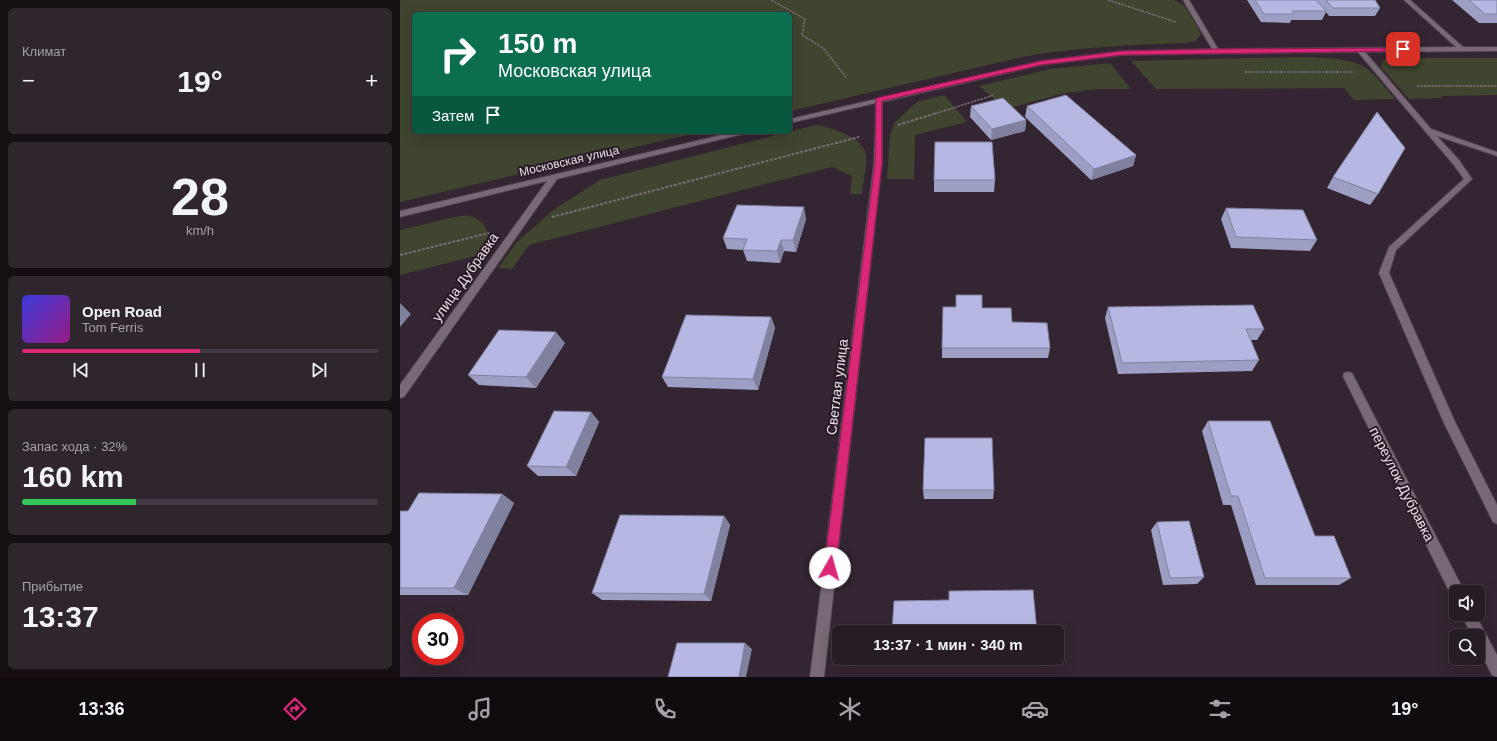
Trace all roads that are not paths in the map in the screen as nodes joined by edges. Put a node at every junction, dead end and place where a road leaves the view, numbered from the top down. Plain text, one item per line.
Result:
1 (1186, 0) edge
2 (1407, 0) edge
3 (1359, 49) junction
4 (1462, 49) junction
5 (1497, 49) edge
6 (1216, 50) junction
7 (879, 100) junction
8 (792, 121) edge
9 (1428, 131) junction
10 (735, 134) edge
11 (1497, 154) edge
12 (554, 177) junction
13 (400, 214) edge
14 (1348, 376) dead end
15 (400, 394) edge
16 (1497, 518) edge
17 (1453, 585) edge
18 (1472, 621) edge
19 (1497, 670) edge
20 (817, 677) edge

1 - 6 street
2 - 4 street
3 - 4 street
3 - 6 street
3 - 9 street
4 - 5 street
6 - 7 street
7 - 8 street
7 - 20 street, Светлая улица
9 - 11 street
9 - 16 street
10 - 12 street, Московская улица
12 - 13 street, Московская улица
12 - 15 street, улица Дубравка
14 - 17 street, переулок Дубравка
18 - 19 street

